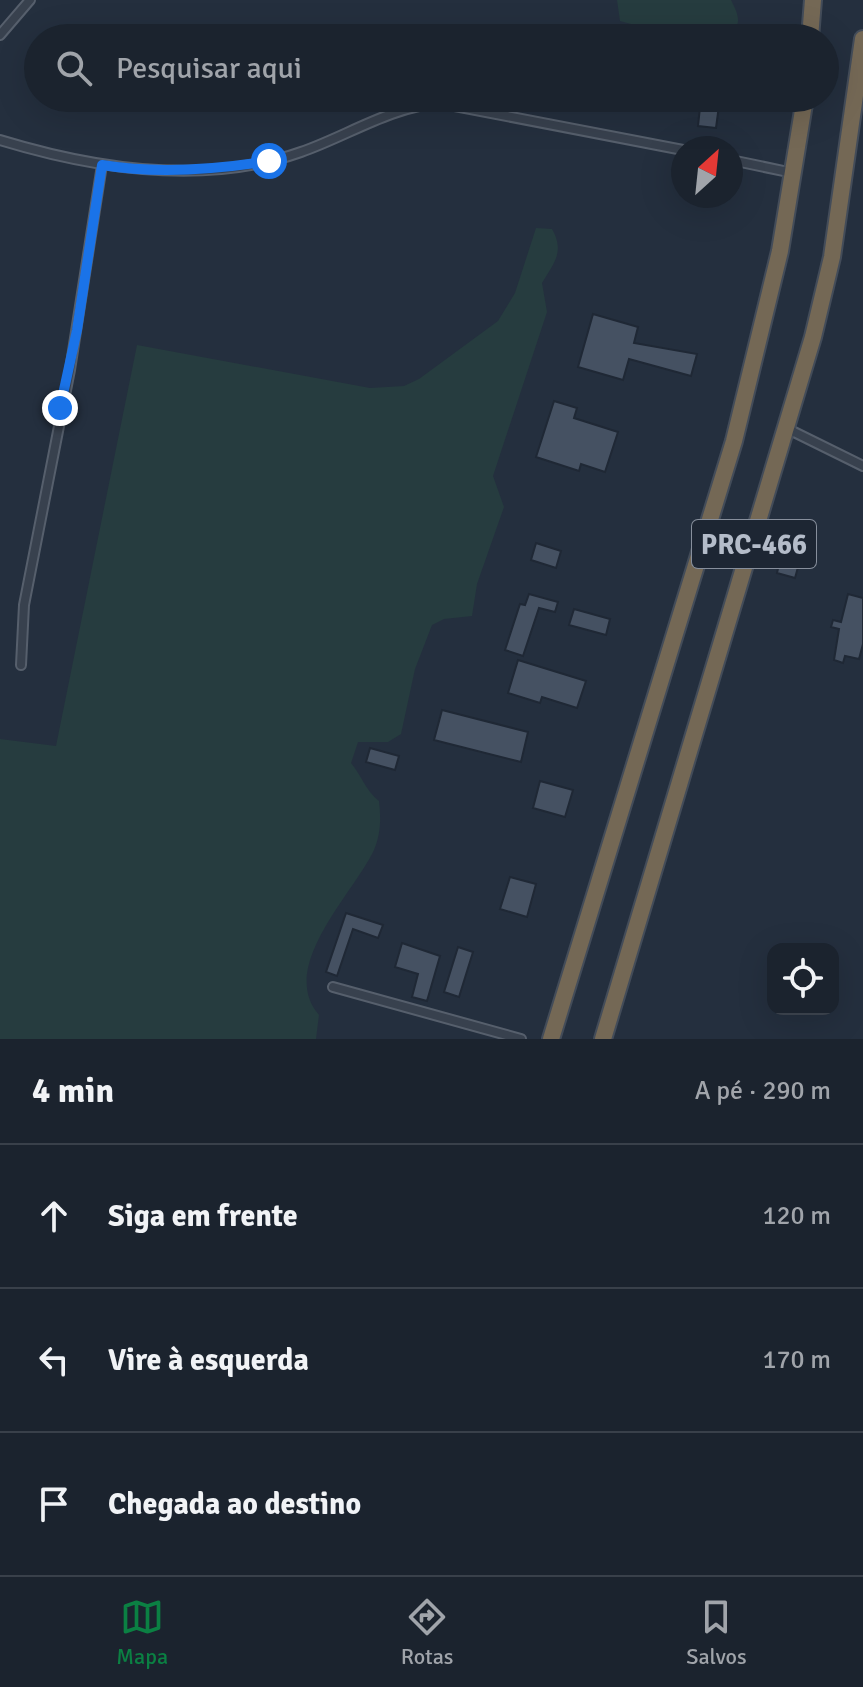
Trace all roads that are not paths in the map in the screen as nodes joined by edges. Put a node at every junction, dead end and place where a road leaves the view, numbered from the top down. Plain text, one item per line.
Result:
1 (30, 0) edge
2 (813, 0) edge
3 (811, 24) edge
4 (0, 35) edge
5 (863, 39) edge
6 (860, 99) edge
7 (400, 112) edge
8 (486, 112) edge
9 (803, 112) edge
10 (0, 140) edge
11 (671, 148) edge
12 (743, 162) edge
13 (102, 165) junction
14 (795, 173) junction
15 (788, 429) junction
16 (863, 466) edge
17 (21, 665) dead end
18 (333, 987) dead end
19 (521, 1039) edge
20 (551, 1039) edge
21 (603, 1039) edge

1 - 4 street
2 - 3 highway
5 - 6 highway, PRC-466
6 - 15 highway, PRC-466
7 - 13 street
8 - 11 street
9 - 14 highway, PRC-466
10 - 13 street
12 - 14 street
13 - 17 street
14 - 20 highway, PRC-466
15 - 16 street
15 - 21 highway, PRC-466
18 - 19 street

